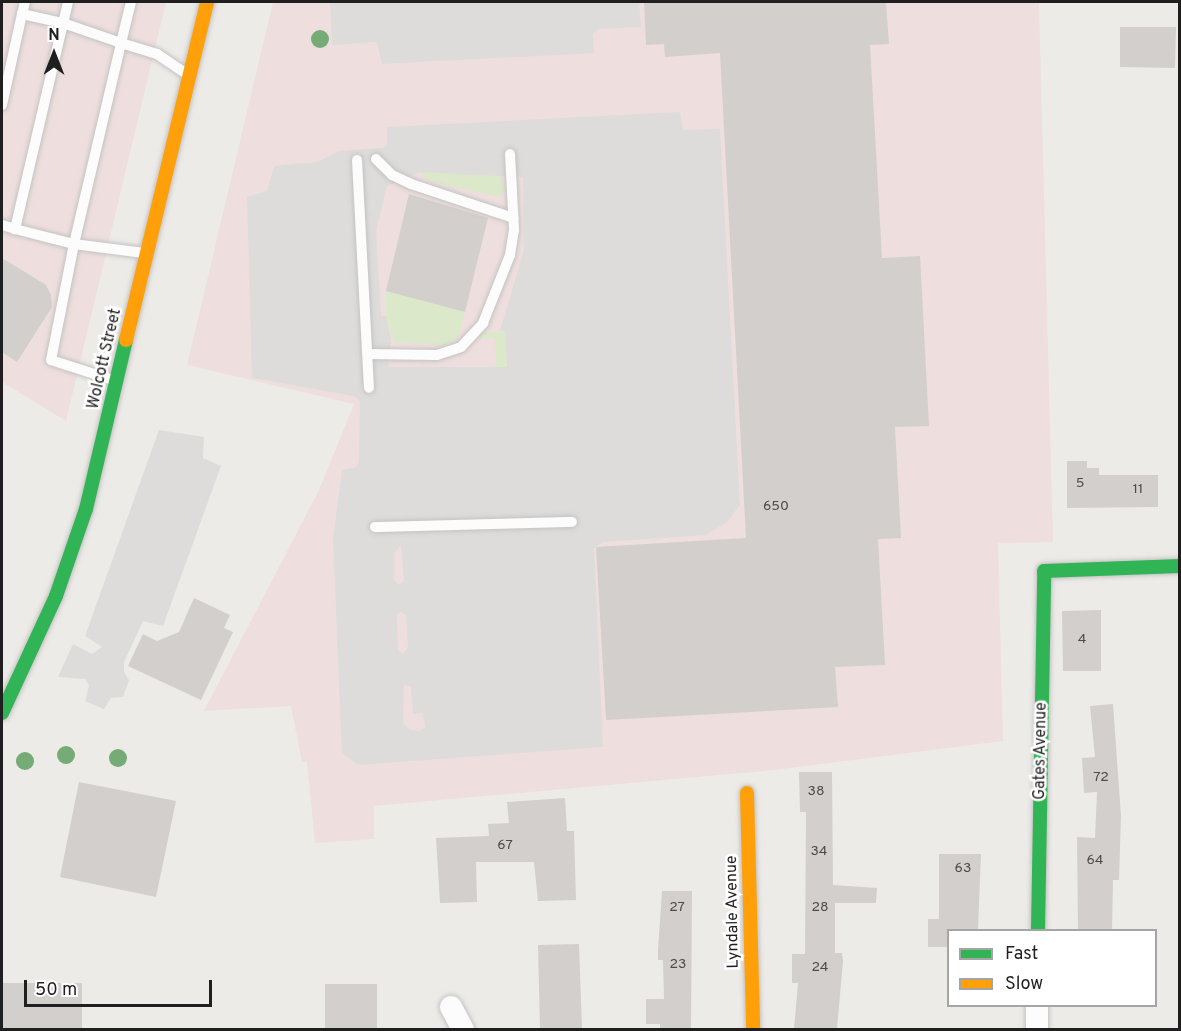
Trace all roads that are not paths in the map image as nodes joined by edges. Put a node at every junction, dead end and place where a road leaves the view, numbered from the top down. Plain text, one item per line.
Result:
1 (25, 2) edge
2 (68, 2) edge
3 (131, 2) edge
4 (207, 2) edge
5 (22, 14) junction
6 (63, 24) junction
7 (121, 43) junction
8 (189, 75) junction
9 (2, 105) edge
10 (510, 154) dead end
11 (376, 159) dead end
12 (357, 160) dead end
13 (513, 218) junction
14 (2, 225) edge
15 (15, 229) junction
16 (74, 244) junction
17 (147, 254) junction
18 (368, 354) junction
19 (117, 381) junction
20 (369, 388) dead end
21 (572, 522) dead end
22 (375, 527) dead end
23 (1179, 566) edge
24 (2, 713) edge
25 (747, 793) dead end
26 (1038, 929) edge
27 (452, 1007) dead end
28 (1037, 1007) edge
29 (464, 1029) edge
30 (753, 1029) edge
31 (1037, 1029) edge

1 - 5 lane
2 - 6 lane
3 - 7 lane
4 - 8 main road, Wolcott Street
5 - 6 lane
5 - 9 lane
6 - 7 lane
6 - 15 lane
7 - 8 lane
7 - 16 lane
8 - 17 main road, Wolcott Street
10 - 13 lane
11 - 13 lane
12 - 18 lane
13 - 18 lane
14 - 15 lane
15 - 16 lane
16 - 17 lane
16 - 19 lane
17 - 19 main road, Wolcott Street
18 - 20 lane
19 - 24 main road, Wolcott Street
21 - 22 lane
23 - 26 main road, Gates Avenue
25 - 30 main road, Lyndale Avenue
27 - 29 street
28 - 31 street

